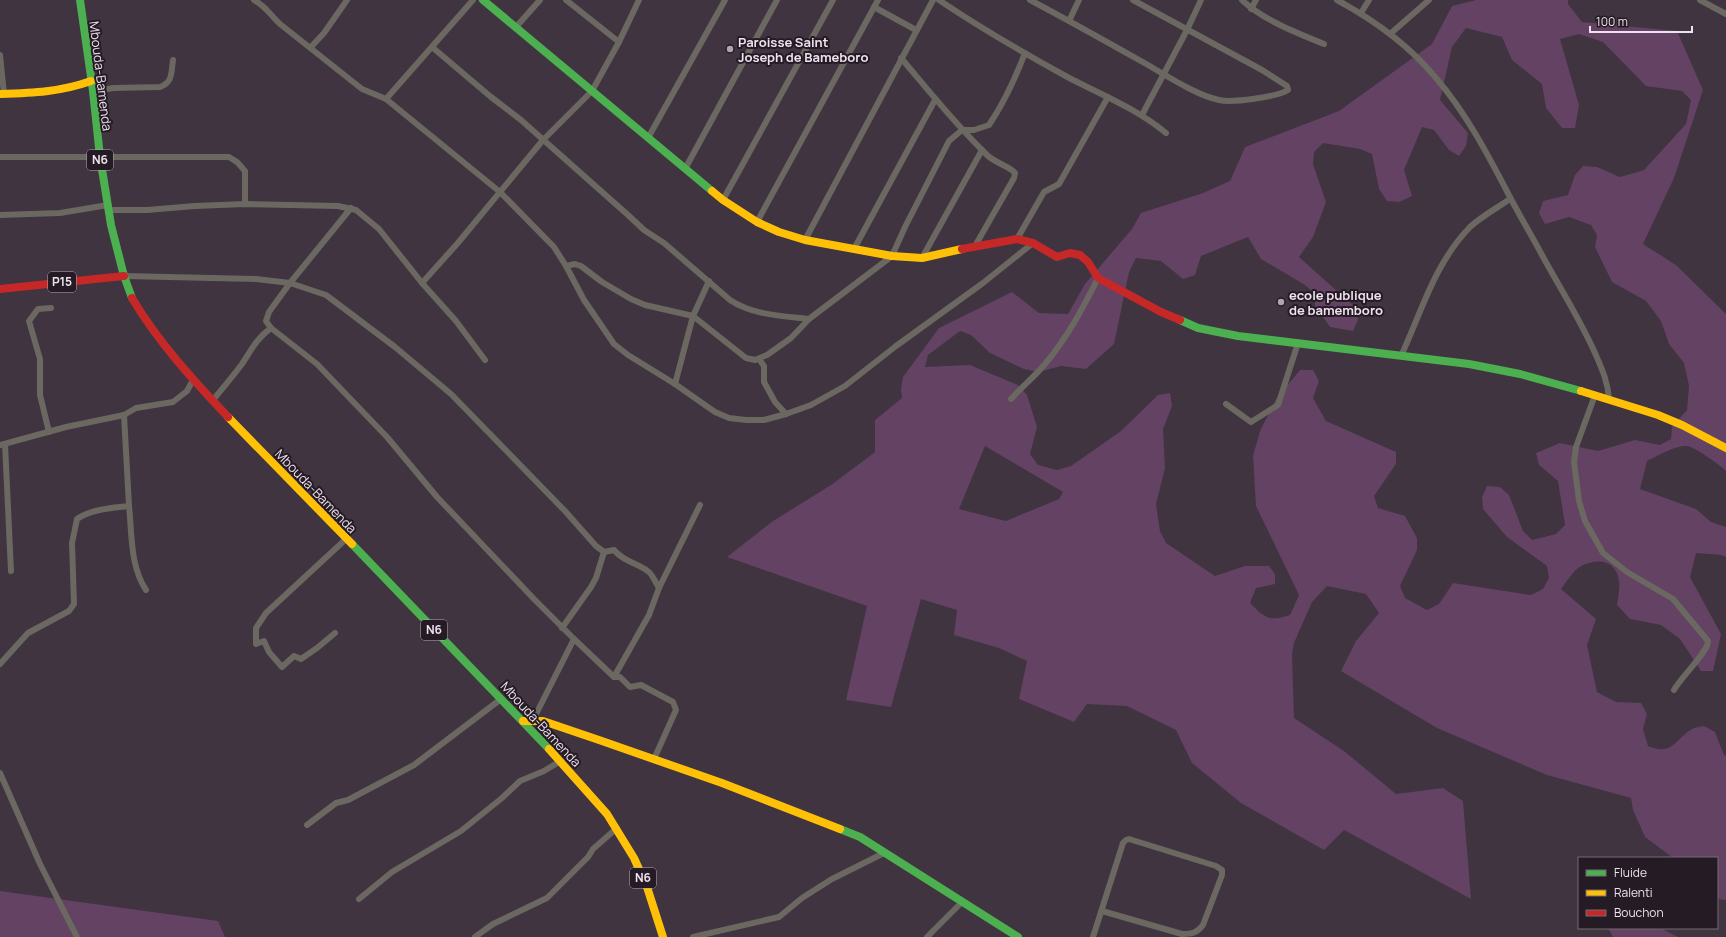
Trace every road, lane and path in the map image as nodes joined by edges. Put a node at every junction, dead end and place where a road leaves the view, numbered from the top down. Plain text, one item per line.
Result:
1 (80, 0) edge
2 (254, 0) edge
3 (347, 0) edge
4 (473, 0) edge
5 (482, 0) edge
6 (540, 0) edge
7 (566, 0) edge
8 (639, 0) edge
9 (724, 0) edge
10 (777, 0) edge
11 (833, 0) edge
12 (878, 0) edge
13 (933, 0) edge
14 (939, 0) edge
15 (1030, 0) edge
16 (1079, 0) edge
17 (1133, 0) edge
18 (1201, 0) edge
19 (1242, 0) edge
20 (1256, 0) edge
21 (1336, 0) edge
22 (1369, 0) edge
23 (1429, 0) edge
24 (1700, 0) edge
25 (874, 7) junction
26 (1251, 9) junction
27 (1361, 13) junction
28 (1726, 14) edge
29 (1069, 21) junction
30 (516, 27) junction
31 (916, 30) junction
32 (1187, 30) junction
33 (1390, 34) junction
34 (620, 42) junction
35 (1324, 44) dead end
36 (311, 47) junction
37 (432, 47) junction
38 (1025, 53) junction
39 (0, 55) edge
40 (901, 58) junction
41 (173, 60) dead end
42 (1164, 74) junction
43 (91, 81) junction
44 (93, 91) junction
45 (592, 91) junction
46 (2, 94) edge
47 (1108, 96) junction
48 (386, 99) junction
49 (935, 100) junction
50 (1142, 115) junction
51 (962, 130) junction
52 (1166, 133) dead end
53 (648, 138) junction
54 (543, 140) junction
55 (982, 150) junction
56 (0, 157) edge
57 (100, 157) junction
58 (686, 169) junction
59 (500, 192) junction
60 (1510, 199) junction
61 (723, 200) junction
62 (245, 204) junction
63 (108, 207) junction
64 (351, 208) junction
65 (0, 215) edge
66 (757, 222) junction
67 (1017, 239) junction
68 (805, 240) junction
69 (1033, 243) junction
70 (975, 246) junction
71 (854, 250) junction
72 (892, 256) junction
73 (922, 258) junction
74 (566, 266) junction
75 (124, 276) junction
76 (1098, 278) junction
77 (709, 281) junction
78 (290, 283) junction
79 (422, 283) junction
80 (0, 289) edge
81 (51, 308) dead end
82 (693, 316) junction
83 (809, 319) junction
84 (271, 328) junction
85 (1298, 343) junction
86 (1402, 354) junction
87 (759, 359) junction
88 (485, 360) dead end
89 (193, 380) junction
90 (675, 384) junction
91 (1595, 395) junction
92 (1011, 399) dead end
93 (1609, 399) junction
94 (213, 400) junction
95 (1226, 404) dead end
96 (786, 414) junction
97 (124, 415) junction
98 (49, 432) junction
99 (2, 444) edge
100 (1726, 448) edge
101 (700, 505) dead end
102 (129, 506) junction
103 (346, 539) junction
104 (604, 552) junction
105 (11, 571) dead end
106 (659, 588) junction
107 (146, 590) dead end
108 (562, 628) junction
109 (335, 633) dead end
110 (574, 639) junction
111 (0, 664) edge
112 (614, 677) junction
113 (1674, 690) dead end
114 (501, 699) junction
115 (522, 720) junction
116 (532, 720) junction
117 (654, 759) junction
118 (559, 762) junction
119 (0, 772) edge
120 (307, 825) dead end
121 (617, 828) junction
122 (884, 853) junction
123 (359, 900) dead end
124 (962, 902) junction
125 (1102, 911) junction
126 (77, 937) edge
127 (475, 937) edge
128 (663, 937) edge
129 (694, 937) edge
130 (927, 937) edge
131 (1018, 937) edge
132 (1093, 937) edge

1 - 43 main road, Mbouda-Bamenda / N6
2 - 36 street
3 - 36 street
4 - 37 street
5 - 30 main road
6 - 30 street
7 - 34 street
8 - 34 street
9 - 53 street
10 - 58 street
11 - 61 street
12 - 25 street
13 - 31 street
14 - 38 street
15 - 29 street
16 - 29 street
17 - 32 street
18 - 32 street
19 - 26 street
20 - 26 street
21 - 27 street
22 - 27 street
23 - 33 street
24 - 28 street
25 - 31 street
25 - 66 street
26 - 35 street
27 - 33 street
29 - 42 street
30 - 45 main road
31 - 40 street
32 - 42 street
32 - 42 street
33 - 60 street
34 - 45 street
36 - 48 street
37 - 48 street
37 - 54 street
38 - 47 street
38 - 51 street
39 - 46 street
40 - 49 street
40 - 68 street
41 - 44 street
42 - 50 street
43 - 44 main road, Mbouda-Bamenda / N6
43 - 46 main road
44 - 57 main road, Mbouda-Bamenda / N6
45 - 53 main road
45 - 54 street
47 - 50 street
47 - 67 street
48 - 59 street
49 - 51 street
49 - 71 street
50 - 52 street
51 - 55 street
51 - 72 street
53 - 58 main road
54 - 59 street
54 - 77 street
55 - 70 street
55 - 73 street
56 - 57 street
57 - 62 street
57 - 63 main road, Mbouda-Bamenda / N6
58 - 61 main road
59 - 74 street
59 - 79 street
60 - 86 street
60 - 93 street
61 - 66 main road
62 - 63 street
62 - 64 street
63 - 65 street
63 - 75 main road, Mbouda-Bamenda / N6
64 - 78 street
64 - 79 street
66 - 68 main road
67 - 69 main road
67 - 70 main road
68 - 71 main road
69 - 76 main road
69 - 96 street
70 - 73 main road
71 - 72 main road
72 - 73 main road
72 - 83 street
74 - 82 street
74 - 90 street
75 - 78 street
75 - 80 main road, P15
75 - 89 main road, Mbouda-Bamenda / N6
76 - 85 main road
76 - 92 street
77 - 82 street
77 - 83 street
78 - 84 street
78 - 104 street
79 - 88 street
81 - 98 street
82 - 87 street
82 - 90 street
83 - 87 street
84 - 94 street
84 - 108 street
85 - 86 main road
85 - 95 street
86 - 91 main road
87 - 96 street
89 - 94 main road, Mbouda-Bamenda / N6
89 - 97 street
90 - 96 street
91 - 93 main road
91 - 113 street
93 - 100 main road
94 - 103 main road, Mbouda-Bamenda / N6
97 - 98 street
97 - 102 street
98 - 99 street
99 - 105 street
101 - 106 street
102 - 107 street
102 - 111 street
103 - 109 street
103 - 114 main road, Mbouda-Bamenda / N6
104 - 106 street
104 - 108 street
106 - 112 street
108 - 110 street
110 - 112 street
110 - 116 street
112 - 117 street
114 - 115 main road, Mbouda-Bamenda / N6
114 - 120 street
115 - 116 main road
115 - 118 main road, Mbouda-Bamenda / N6
116 - 117 main road
117 - 122 main road
118 - 121 main road, Mbouda-Bamenda / N6
118 - 123 street
119 - 126 street
121 - 127 street
121 - 128 main road, Mbouda-Bamenda / N6
122 - 124 main road
122 - 129 street
124 - 130 street
124 - 131 main road
125 - 125 street
125 - 132 street

